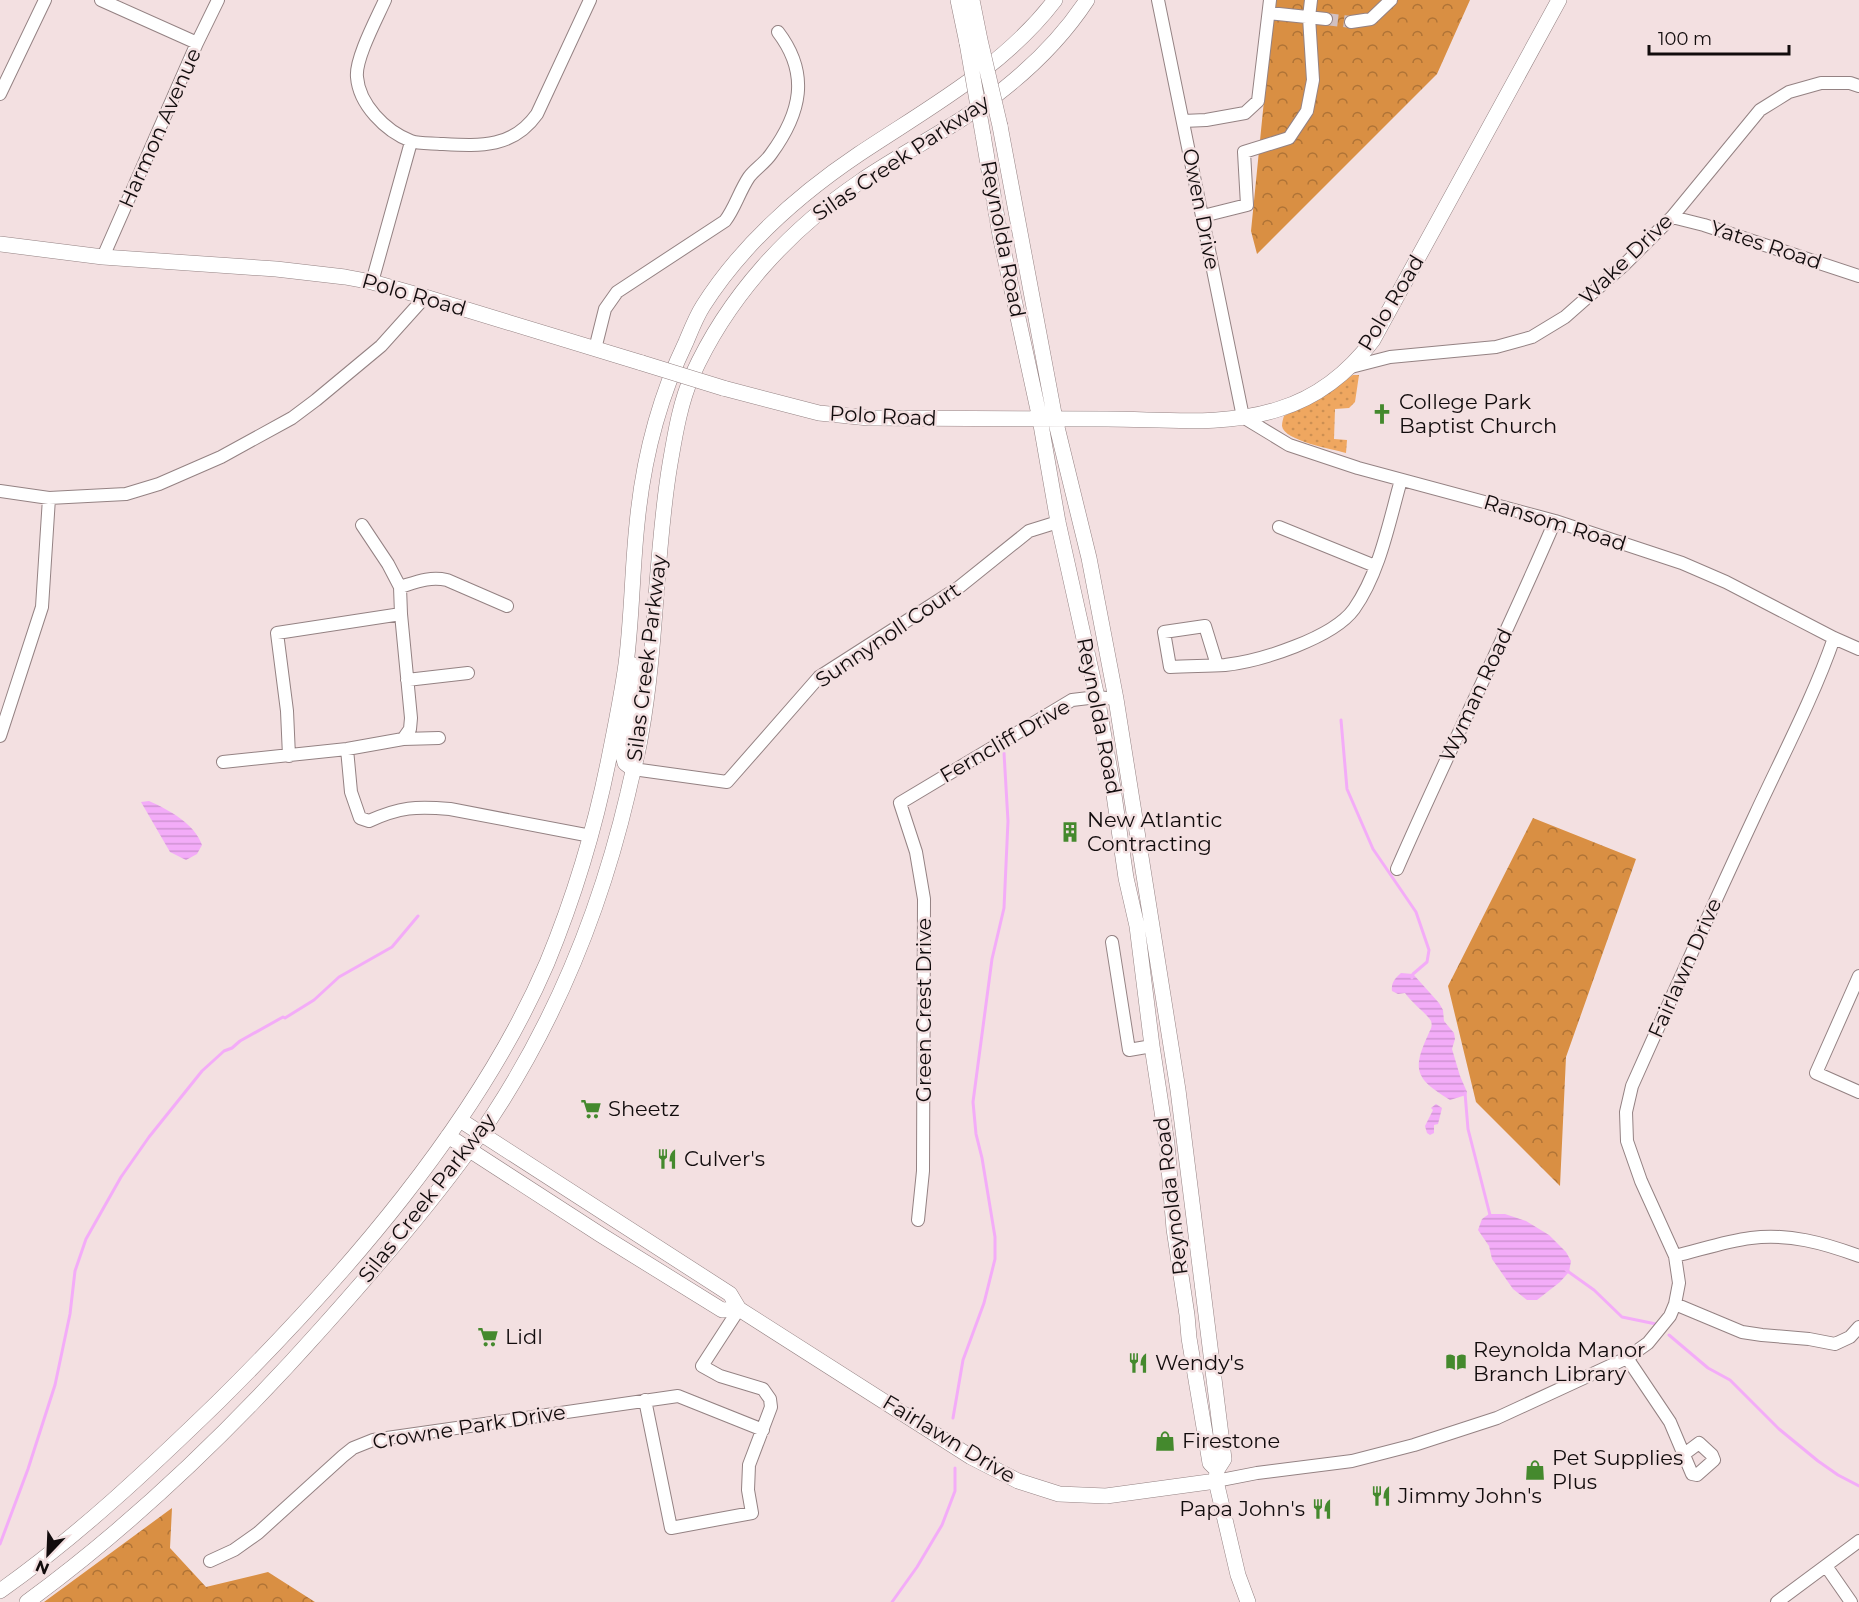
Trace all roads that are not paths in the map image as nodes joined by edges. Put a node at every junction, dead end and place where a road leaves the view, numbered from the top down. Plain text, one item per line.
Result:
1 (45, 0) edge
2 (101, 0) edge
3 (218, 0) edge
4 (384, 0) edge
5 (591, 0) edge
6 (958, 0) edge
7 (972, 0) edge
8 (1055, 0) edge
9 (1087, 0) edge
10 (1158, 0) edge
11 (1311, 0) edge
12 (1391, 0) edge
13 (1559, 0) edge
14 (1270, 6) edge
15 (1309, 17) junction
16 (1326, 19) tunnel mouth
17 (1351, 22) tunnel mouth
18 (778, 32) dead end
19 (974, 41) junction
20 (197, 43) junction
21 (1859, 86) edge
22 (0, 94) edge
23 (1183, 121) junction
24 (411, 142) junction
25 (1203, 216) junction
26 (1672, 217) junction
27 (0, 244) edge
28 (103, 257) junction
29 (1859, 276) edge
30 (372, 282) junction
31 (425, 297) junction
32 (595, 349) junction
33 (1351, 367) junction
34 (1243, 417) junction
35 (1047, 419) junction
36 (1401, 480) junction
37 (0, 491) edge
38 (49, 498) junction
39 (1555, 521) junction
40 (1058, 522) junction
41 (362, 525) dead end
42 (1279, 527) dead end
43 (1375, 566) junction
44 (400, 587) junction
45 (507, 606) dead end
46 (631, 606) junction
47 (401, 614) junction
48 (1834, 638) junction
49 (1859, 649) edge
50 (1217, 665) junction
51 (468, 674) dead end
52 (407, 681) junction
53 (1097, 697) junction
54 (1116, 699) junction
55 (0, 736) edge
56 (438, 738) dead end
57 (403, 739) junction
58 (347, 749) junction
59 (289, 756) junction
60 (224, 762) dead end
61 (633, 769) junction
62 (900, 803) joint
63 (591, 836) junction
64 (1397, 869) dead end
65 (1112, 942) dead end
66 (1859, 976) edge
67 (1152, 1046) junction
68 (1859, 1092) edge
69 (460, 1120) junction
70 (481, 1133) junction
71 (448, 1136) junction
72 (468, 1151) junction
73 (918, 1220) dead end
74 (1675, 1256) junction
75 (1859, 1256) edge
76 (1674, 1305) junction
77 (739, 1309) junction
78 (1859, 1327) edge
79 (1627, 1358) junction
80 (645, 1400) junction
81 (763, 1430) junction
82 (1683, 1455) dead end
83 (1217, 1475) junction
84 (128, 1487) junction
85 (144, 1505) junction
86 (1859, 1541) edge
87 (210, 1561) dead end
88 (1826, 1566) junction
89 (0, 1591) edge
90 (1244, 1598) edge
91 (27, 1602) edge
92 (1777, 1602) edge
93 (1851, 1602) edge

1 - 22 street
2 - 20 street
3 - 20 street, Harmon Avenue
4 - 24 street
5 - 24 street
6 - 19 main road, Reynolda Road
7 - 19 main road, Reynolda Road
8 - 46 main road, Silas Creek Parkway
9 - 61 main road, Silas Creek Parkway
10 - 23 street, Owen Drive
11 - 15 street
12 - 17 street
13 - 33 main road, Polo Road
14 - 15 street
14 - 23 street
15 - 16 street
15 - 25 street
18 - 32 street
19 - 35 main road, Reynolda Road, bridge
19 - 35 main road, Reynolda Road, bridge
20 - 28 street, Harmon Avenue
21 - 26 street, Wake Drive
23 - 25 street, Owen Drive
24 - 30 street
25 - 34 street, Owen Drive
26 - 29 street, Yates Road
26 - 33 street, Wake Drive
27 - 28 main road, Polo Road
28 - 30 main road, Polo Road
30 - 31 main road, Polo Road
31 - 32 main road, Polo Road
31 - 38 street
32 - 35 main road, Polo Road, bridge
33 - 34 main road, Polo Road
34 - 35 main road, Polo Road
34 - 36 street, Ransom Road
35 - 40 main road, Reynolda Road
35 - 54 main road, Reynolda Road
36 - 39 street, Ransom Road
36 - 43 street
37 - 38 street
38 - 55 street
39 - 48 street, Ransom Road
39 - 64 street, Wyman Road
40 - 53 main road, Reynolda Road
40 - 61 street, Sunnynoll Court
41 - 44 street
42 - 43 street
43 - 50 street
44 - 45 street
44 - 47 street
46 - 61 main road
46 - 63 main road, Silas Creek Parkway
47 - 52 street
47 - 59 street
48 - 49 street, Ransom Road
48 - 74 street, Fairlawn Drive
50 - 50 street
51 - 52 street
52 - 57 street
53 - 54 street, Ferncliff Drive
53 - 62 street, Ferncliff Drive
53 - 67 main road, Reynolda Road
54 - 83 main road, Reynolda Road
56 - 57 street
57 - 58 street
58 - 59 street
58 - 63 street
59 - 60 street
61 - 70 main road, Silas Creek Parkway
62 - 73 street, Green Crest Drive
63 - 69 main road, Silas Creek Parkway
65 - 67 street
66 - 68 street
67 - 83 main road, Reynolda Road
69 - 70 main road, Fairlawn Drive
69 - 71 main road, Silas Creek Parkway
70 - 72 main road, Silas Creek Parkway
70 - 77 main road, Fairlawn Drive
71 - 72 main road, Fairlawn Drive
71 - 84 main road, Silas Creek Parkway
72 - 77 main road, Fairlawn Drive
72 - 85 main road, Silas Creek Parkway
74 - 75 street
74 - 76 street, Fairlawn Drive
76 - 78 street
76 - 79 street
77 - 81 street
77 - 83 main road, Fairlawn Drive
79 - 82 street
79 - 83 street
80 - 81 street, Crowne Park Drive
80 - 81 street
80 - 87 street, Crowne Park Drive
83 - 90 main road, Reynolda Road
84 - 85 main road
84 - 89 main road, Silas Creek Parkway
85 - 91 main road, Silas Creek Parkway
86 - 88 street
88 - 92 street
88 - 93 street

